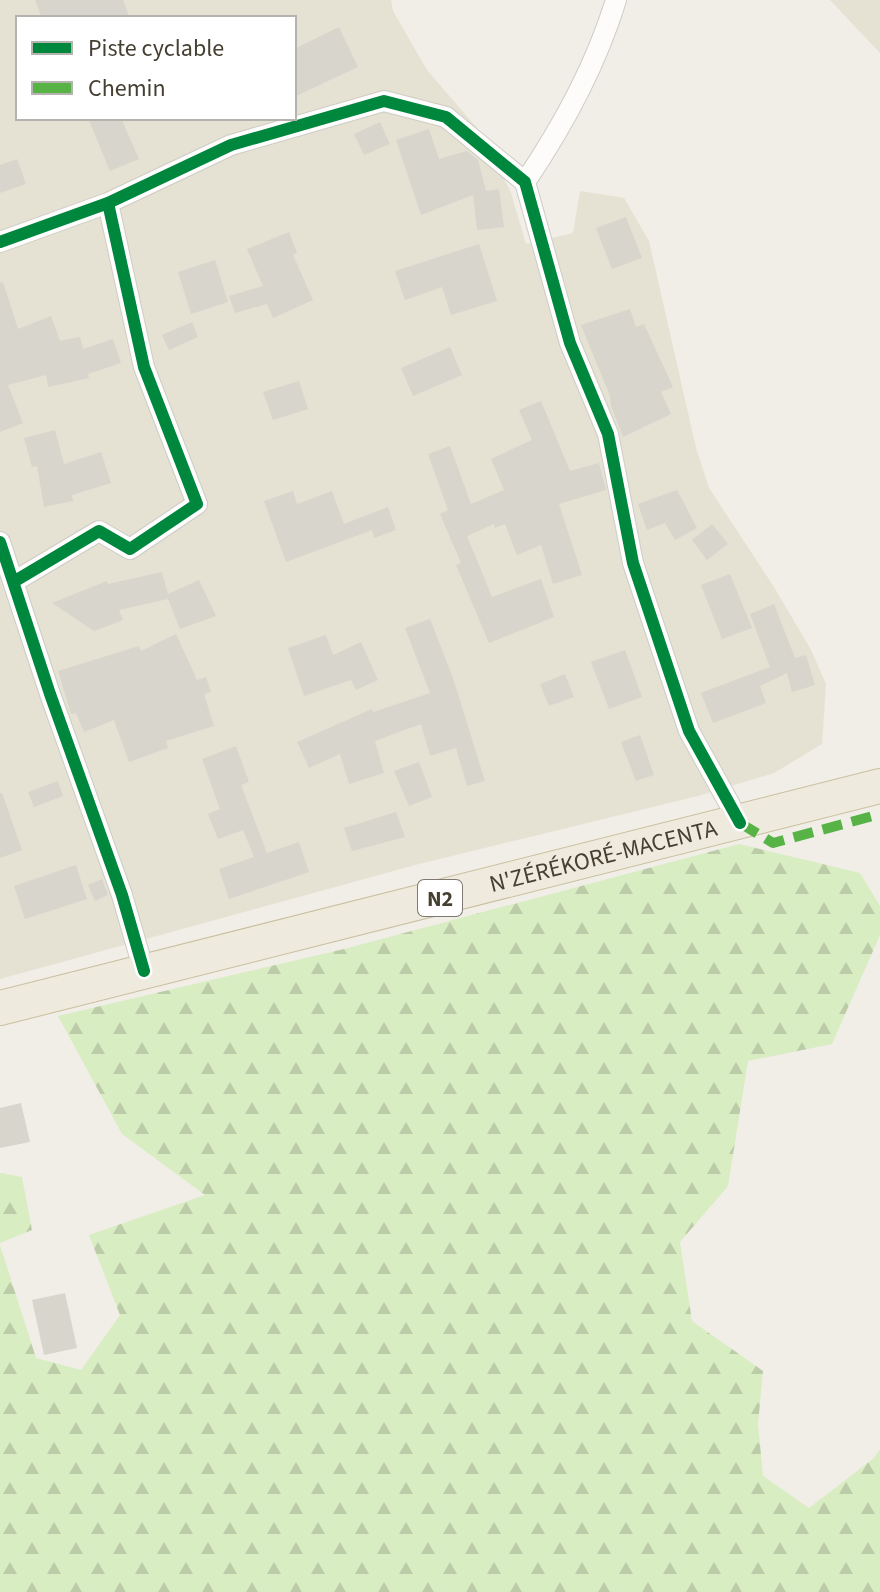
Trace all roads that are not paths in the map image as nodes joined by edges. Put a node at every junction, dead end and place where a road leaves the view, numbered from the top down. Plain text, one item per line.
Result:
1 (616, 0) edge
2 (525, 182) junction
3 (108, 203) junction
4 (0, 242) edge
5 (0, 542) edge
6 (15, 581) junction
7 (880, 786) edge
8 (740, 823) junction
9 (144, 971) junction
10 (0, 1008) edge

1 - 2 street
2 - 3 street
2 - 8 street
3 - 4 street
3 - 6 street
5 - 6 street
6 - 9 street
7 - 8 highway, N'ZÉRÉKORÉ-MACENTA / N2
8 - 9 highway, N'ZÉRÉKORÉ-MACENTA / N2
9 - 10 highway, N'ZÉRÉKORÉ-MACENTA / N2

